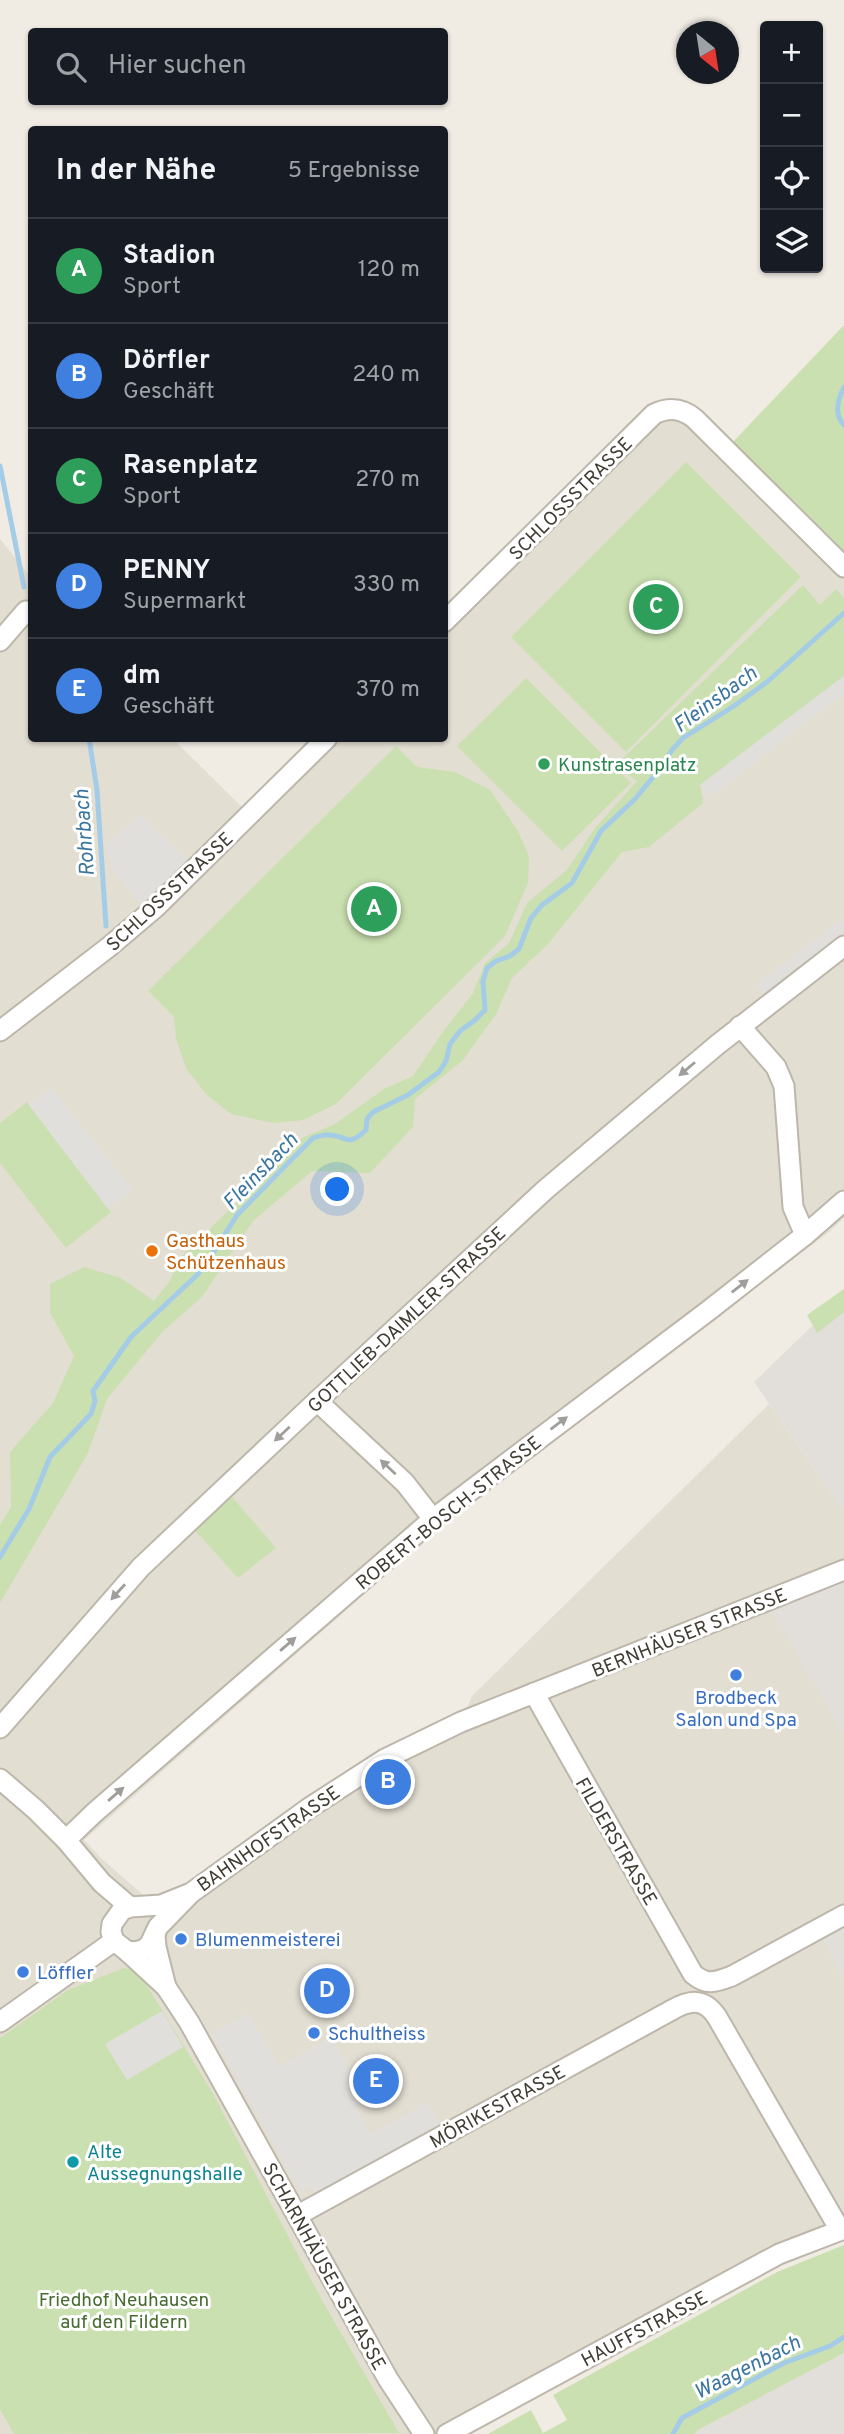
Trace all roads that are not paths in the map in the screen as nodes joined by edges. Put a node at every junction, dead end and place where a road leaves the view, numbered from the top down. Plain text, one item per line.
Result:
1 (844, 567) edge
2 (26, 611) dead end
3 (448, 618) edge
4 (0, 641) edge
5 (323, 742) edge
6 (844, 946) edge
7 (740, 1026) junction
8 (0, 1031) edge
9 (844, 1201) edge
10 (805, 1235) junction
11 (317, 1401) junction
12 (433, 1519) junction
13 (844, 1570) edge
14 (534, 1693) junction
15 (0, 1728) edge
16 (0, 1779) edge
17 (66, 1840) junction
18 (191, 1893) junction
19 (127, 1911) junction
20 (844, 1915) edge
21 (155, 1934) junction
22 (120, 1946) junction
23 (166, 1987) junction
24 (0, 2022) edge
25 (298, 2215) junction
26 (842, 2230) edge
27 (424, 2434) edge
28 (447, 2434) edge

1 - 3 street, SCHLOSSSTRASSE
2 - 4 street
5 - 8 street, SCHLOSSSTRASSE
6 - 7 street, GOTTLIEB-DAIMLER-STRASSE
7 - 10 street
7 -> 11 street, GOTTLIEB-DAIMLER-STRASSE
9 - 10 street, ROBERT-BOSCH-STRASSE
12 -> 10 street, ROBERT-BOSCH-STRASSE
12 -> 11 street
11 -> 15 street, GOTTLIEB-DAIMLER-STRASSE
17 -> 12 street, ROBERT-BOSCH-STRASSE
13 - 14 street, BERNHÄUSER STRASSE
14 - 18 street, BAHNHOFSTRASSE
14 - 20 street, FILDERSTRASSE
16 - 17 street
17 - 19 street
18 - 19 street, BAHNHOFSTRASSE
18 - 21 street, BAHNHOFSTRASSE
19 - 21 street
19 - 22 street
21 - 22 street, BAHNHOFSTRASSE
21 - 23 street, SCHARNHÄUSER STRASSE
22 - 23 street, SCHARNHÄUSER STRASSE
22 - 24 street, BAHNHOFSTRASSE
23 - 25 street, SCHARNHÄUSER STRASSE
25 - 26 street, MÖRIKESTRASSE
25 - 27 street, SCHARNHÄUSER STRASSE
26 - 28 street, HAUFFSTRASSE

